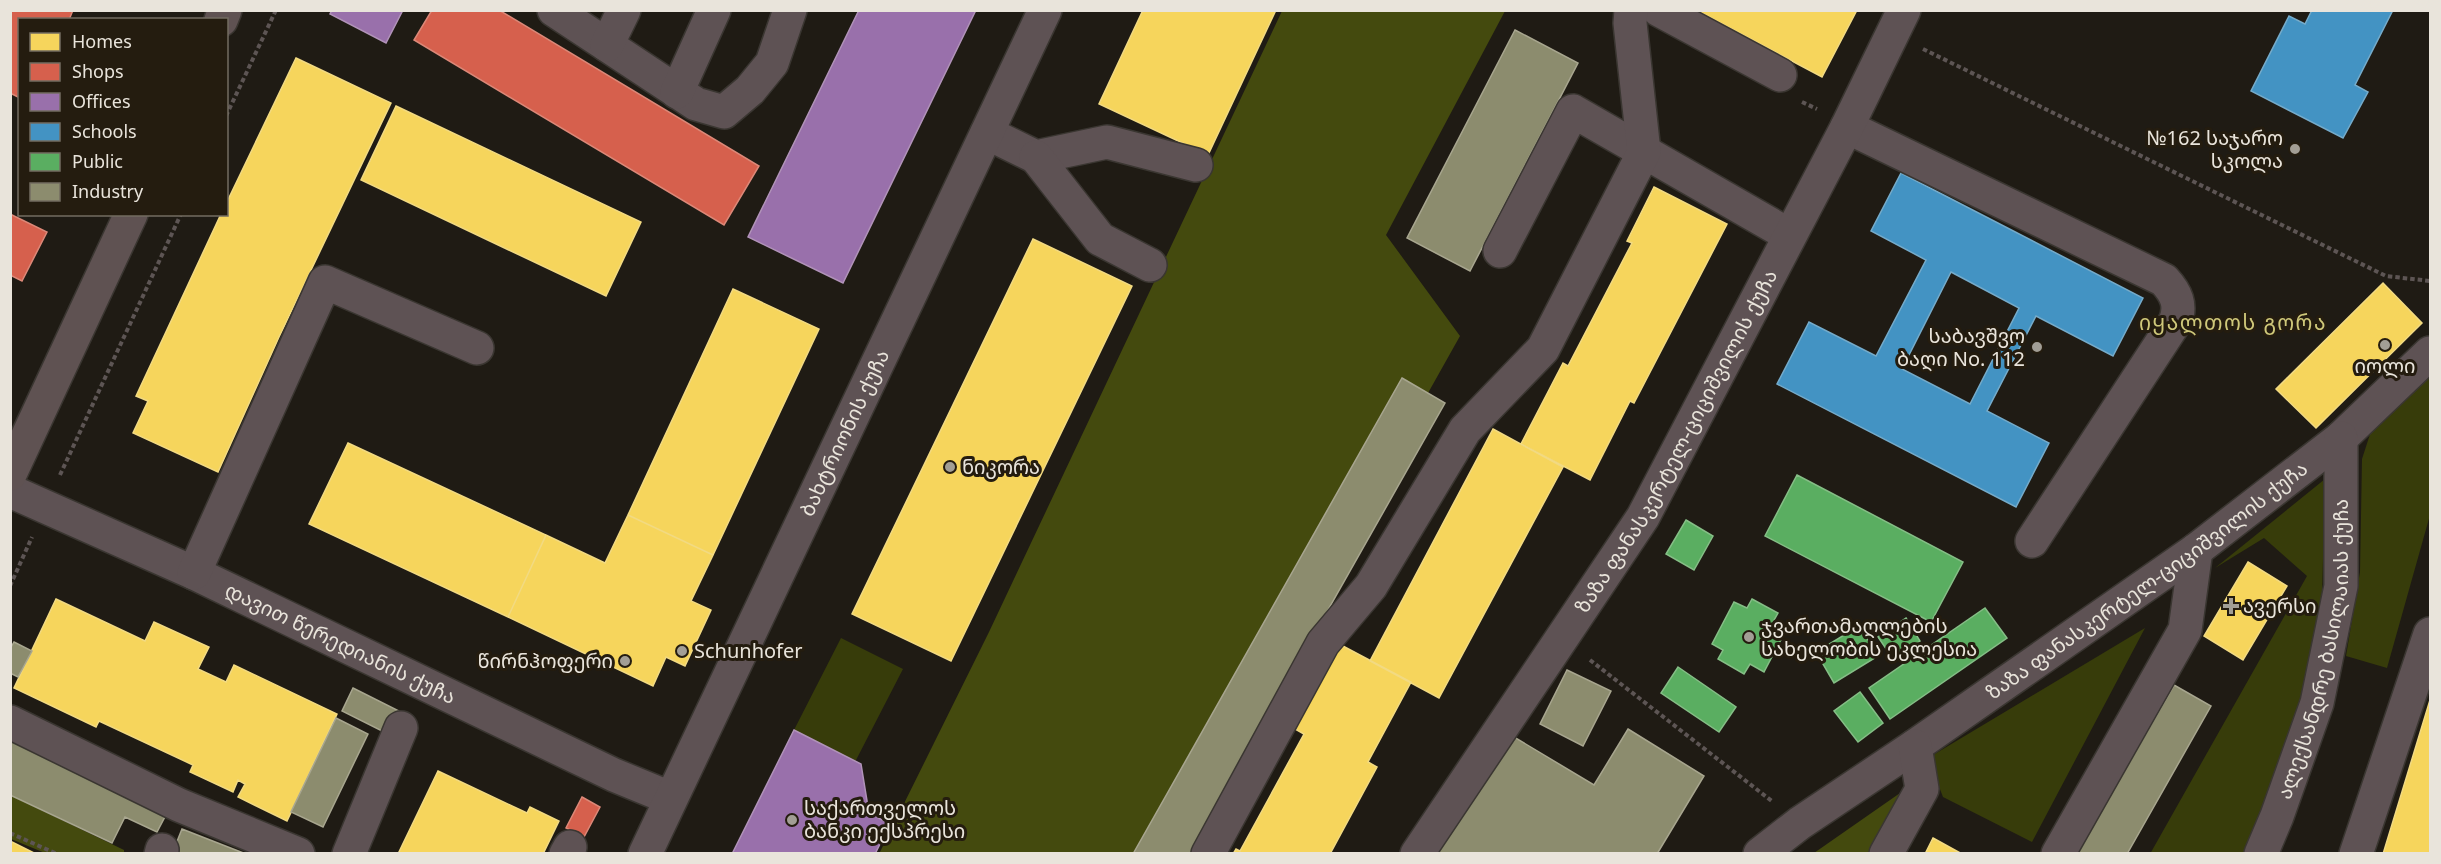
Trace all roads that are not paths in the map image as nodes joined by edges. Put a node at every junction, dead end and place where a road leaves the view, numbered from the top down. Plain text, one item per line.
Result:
1 (554, 10) edge
2 (624, 10) edge
3 (714, 10) edge
4 (790, 10) edge
5 (1045, 10) edge
6 (1631, 10) edge
7 (1659, 10) edge
8 (1898, 22) edge
9 (607, 45) junction
10 (1787, 86) road end
11 (677, 92) junction
12 (1836, 120) junction
13 (987, 133) junction
14 (1644, 152) junction
15 (1036, 157) junction
16 (1196, 165) dead end
17 (130, 216) edge
18 (1789, 235) junction
19 (1500, 251) dead end
20 (1150, 265) dead end
21 (477, 348) dead end
22 (2430, 353) edge
23 (2341, 438) junction
24 (10, 474) edge
25 (10, 491) edge
26 (2032, 541) dead end
27 (2196, 550) junction
28 (194, 573) junction
29 (2430, 634) edge
30 (10, 722) edge
31 (401, 729) dead end
32 (1915, 746) junction
33 (670, 798) junction
34 (298, 854) edge
35 (349, 854) edge
36 (645, 854) edge
37 (1208, 854) edge
38 (1417, 854) edge
39 (1760, 854) edge
40 (1886, 854) edge
41 (2058, 854) edge
42 (2261, 854) edge
43 (2356, 854) edge

1 - 9 street
2 - 9 street
3 - 11 street
4 - 11 street
5 - 13 street, ბახტრიონის ქუჩა
6 - 14 street
7 - 10 street
8 - 12 street, ზაზა ფანასკერტელ-ციციშვილის ქუჩა
9 - 11 street
12 - 18 street, ზაზა ფანასკერტელ-ციციშვილის ქუჩა
12 - 26 street
13 - 15 street
13 - 33 street, ბახტრიონის ქუჩა
14 - 18 street
14 - 19 street
14 - 37 street
15 - 16 street
15 - 20 street
17 - 24 main road
18 - 38 street, ზაზა ფანასკერტელ-ციციშვილის ქუჩა
21 - 28 street
22 - 23 street, ზაზა ფანასკერტელ-ციციშვილის ქუჩა
23 - 27 street, ზაზა ფანასკერტელ-ციციშვილის ქუჩა
23 - 42 street, ალექსანდრე ბასილაიას ქუჩა
25 - 28 street, დავით წერედიანის ქუჩა
27 - 32 street, ზაზა ფანასკერტელ-ციციშვილის ქუჩა
27 - 41 street
28 - 33 street, დავით წერედიანის ქუჩა
29 - 43 street
30 - 34 street
31 - 35 street
32 - 39 street, ზაზა ფანასკერტელ-ციციშვილის ქუჩა
32 - 40 street
33 - 36 street, ბახტრიონის ქუჩა

